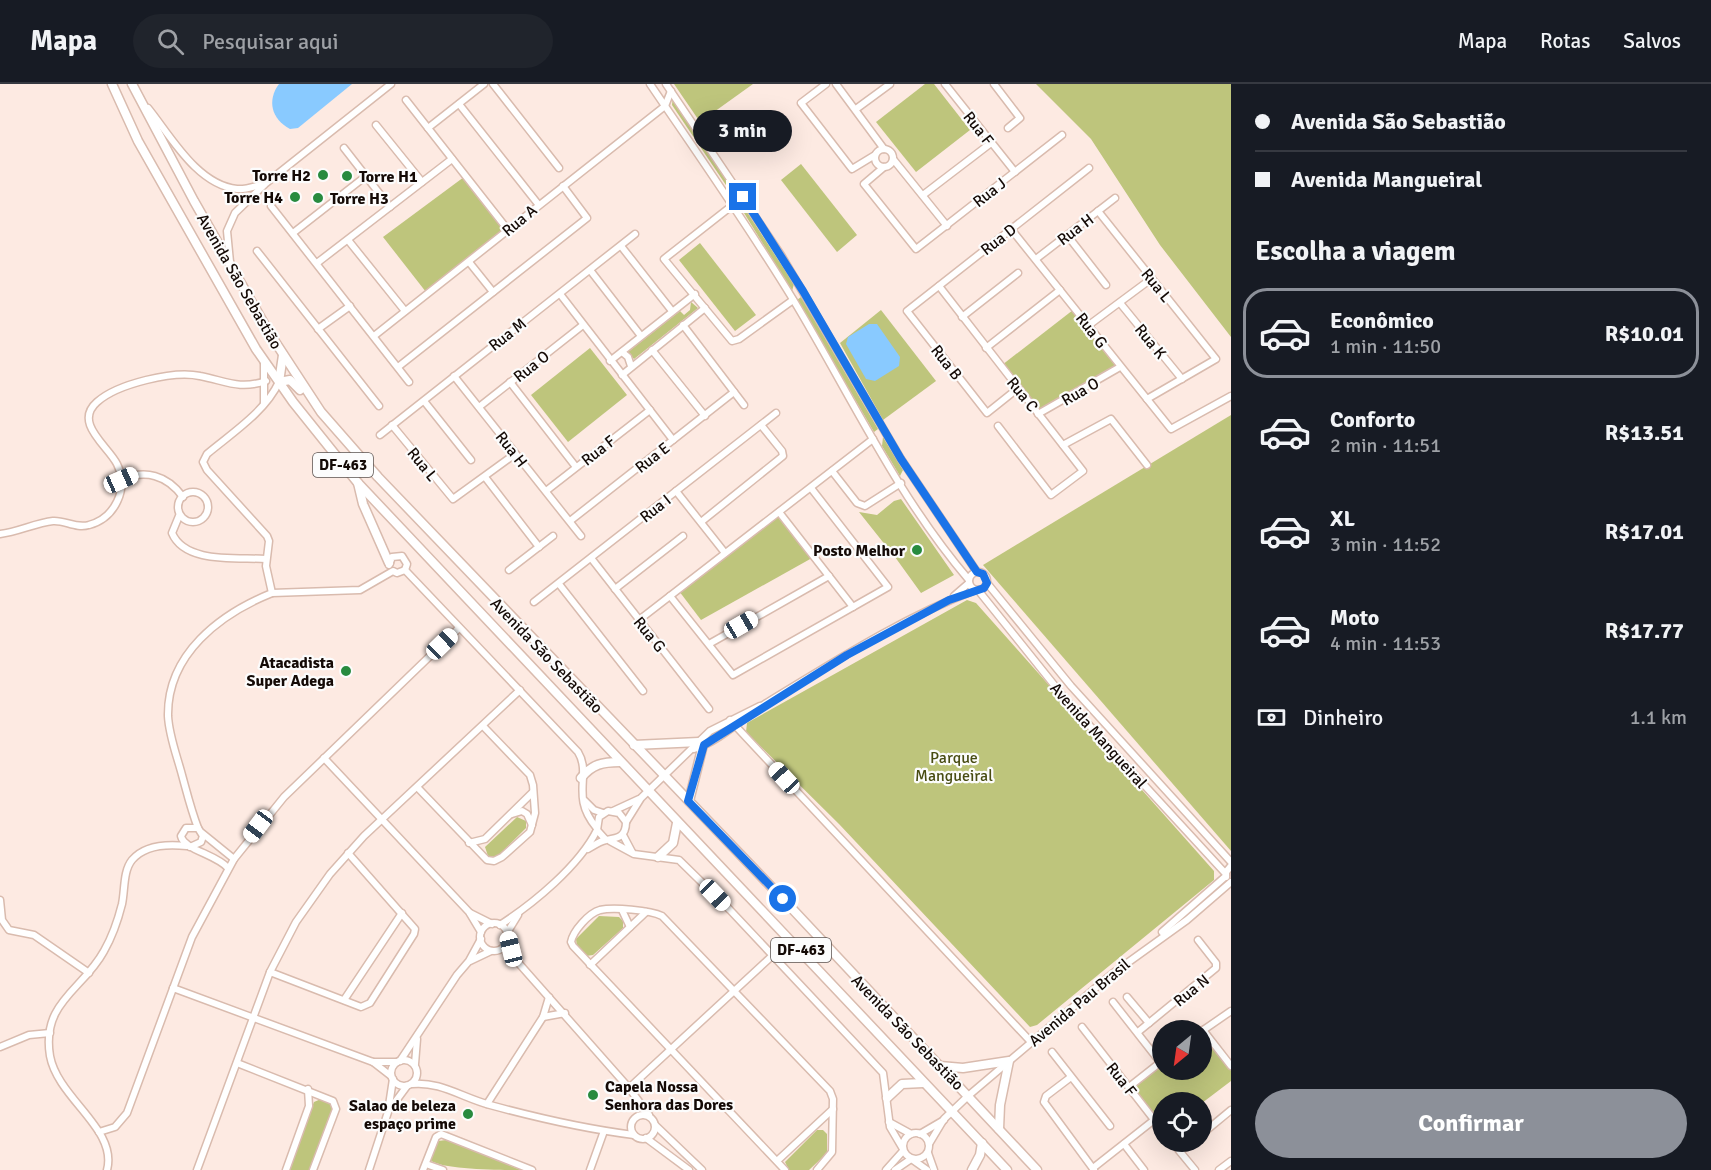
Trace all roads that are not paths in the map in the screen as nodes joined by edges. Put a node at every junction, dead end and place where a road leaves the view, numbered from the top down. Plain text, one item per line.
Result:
1 (112, 84) edge
2 (132, 84) edge
3 (392, 84) edge
4 (484, 84) edge
5 (493, 84) edge
6 (650, 84) edge
7 (666, 84) edge
8 (826, 84) edge
9 (836, 84) edge
10 (890, 84) edge
11 (945, 84) edge
12 (994, 84) edge
13 (671, 91) junction
14 (406, 100) dead end
15 (141, 103) junction
16 (459, 104) junction
17 (665, 106) junction
18 (856, 109) junction
19 (376, 125) dead end
20 (428, 128) junction
21 (1008, 128) dead end
22 (1062, 135) dead end
23 (991, 143) junction
24 (344, 148) dead end
25 (884, 148) junction
26 (875, 155) junction
27 (452, 159) junction
28 (893, 159) junction
29 (723, 165) junction
30 (884, 167) junction
31 (559, 168) dead end
32 (1089, 168) dead end
33 (711, 170) junction
34 (1015, 172) junction
35 (366, 176) junction
36 (265, 183) junction
37 (422, 183) junction
38 (563, 186) junction
39 (923, 195) junction
40 (743, 197) junction
41 (1115, 198) dead end
42 (538, 204) junction
43 (732, 205) junction
44 (271, 206) dead end
45 (390, 207) junction
46 (1098, 211) junction
47 (947, 225) junction
48 (1011, 229) junction
49 (508, 230) junction
50 (293, 234) junction
51 (635, 234) dead end
52 (1067, 235) junction
53 (348, 240) junction
54 (621, 246) junction
55 (257, 251) dead end
56 (1036, 259) junction
57 (469, 262) junction
58 (231, 263) junction
59 (317, 263) junction
60 (590, 270) junction
61 (1018, 273) dead end
62 (1151, 279) junction
63 (1106, 285) dead end
64 (939, 286) junction
65 (1060, 290) junction
66 (493, 292) junction
67 (560, 294) junction
68 (694, 294) junction
69 (793, 300) junction
70 (1120, 303) junction
71 (350, 306) junction
72 (705, 308) junction
73 (405, 311) junction
74 (907, 311) joint
75 (672, 312) junction
76 (962, 317) junction
77 (583, 325) junction
78 (684, 326) junction
79 (1089, 326) junction
80 (318, 329) junction
81 (829, 335) junction
82 (374, 336) junction
83 (641, 336) junction
84 (817, 340) junction
85 (986, 348) junction
86 (652, 350) junction
87 (622, 352) junction
88 (283, 355) junction
89 (264, 360) junction
90 (610, 361) junction
91 (631, 366) junction
92 (398, 367) junction
93 (1120, 367) junction
94 (622, 375) junction
95 (454, 376) junction
96 (1182, 379) junction
97 (266, 381) junction
98 (279, 382) junction
99 (409, 382) dead end
100 (510, 382) junction
101 (1017, 389) junction
102 (734, 392) junction
103 (863, 396) junction
104 (1231, 396) edge
105 (1147, 399) junction
106 (851, 400) junction
107 (424, 401) junction
108 (264, 404) junction
109 (744, 405) dead end
110 (379, 406) dead end
111 (479, 407) junction
112 (650, 410) junction
113 (321, 412) junction
114 (776, 413) dead end
115 (1038, 414) junction
116 (705, 416) junction
117 (392, 425) junction
118 (761, 425) junction
119 (998, 426) dead end
120 (380, 435) dead end
121 (873, 439) junction
122 (673, 440) junction
123 (1063, 445) junction
124 (515, 454) junction
125 (471, 460) dead end
126 (1147, 465) dead end
127 (576, 467) junction
128 (832, 471) junction
129 (485, 477) junction
130 (121, 480) junction
131 (358, 483) junction
132 (900, 483) junction
133 (811, 488) junction
134 (546, 491) junction
135 (676, 491) junction
136 (183, 496) junction
137 (779, 512) junction
138 (179, 516) junction
139 (939, 517) junction
140 (570, 521) junction
141 (701, 522) junction
142 (927, 524) junction
143 (0, 534) edge
144 (552, 536) dead end
145 (581, 536) dead end
146 (683, 536) dead end
147 (539, 547) junction
148 (725, 552) junction
149 (591, 558) junction
150 (266, 559) junction
151 (391, 567) junction
152 (405, 570) junction
153 (509, 570) dead end
154 (977, 572) junction
155 (829, 576) junction
156 (969, 581) junction
157 (987, 583) junction
158 (559, 584) junction
159 (615, 589) junction
160 (976, 590) junction
161 (272, 593) junction
162 (670, 596) junction
163 (949, 600) junction
164 (534, 602) dead end
165 (853, 607) junction
166 (639, 620) junction
167 (459, 628) junction
168 (709, 644) junction
169 (520, 690) junction
170 (643, 691) dead end
171 (764, 705) junction
172 (709, 709) dead end
173 (730, 720) junction
174 (483, 726) junction
175 (736, 727) junction
176 (634, 745) junction
177 (699, 746) junction
178 (324, 758) junction
179 (620, 762) junction
180 (663, 776) junction
181 (581, 778) junction
182 (418, 788) junction
183 (648, 790) junction
184 (533, 792) junction
185 (581, 796) junction
186 (639, 799) junction
187 (688, 801) junction
188 (190, 809) junction
189 (613, 811) junction
190 (603, 813) junction
191 (510, 814) junction
192 (382, 820) junction
193 (626, 822) junction
194 (676, 823) junction
195 (186, 828) junction
196 (532, 829) junction
197 (597, 829) junction
198 (200, 830) junction
199 (623, 835) junction
200 (181, 836) junction
201 (485, 839) junction
202 (608, 840) junction
203 (469, 843) junction
204 (169, 845) junction
205 (189, 847) junction
206 (585, 851) junction
207 (348, 853) junction
208 (481, 854) junction
209 (634, 855) junction
210 (658, 857) junction
211 (234, 859) junction
212 (1231, 862) edge
213 (1231, 866) edge
214 (228, 868) junction
215 (1226, 875) junction
216 (1231, 882) edge
217 (0, 900) edge
218 (622, 910) junction
219 (522, 911) junction
220 (469, 912) junction
221 (646, 912) junction
222 (402, 913) junction
223 (492, 924) junction
224 (500, 925) junction
225 (630, 927) junction
226 (508, 935) junction
227 (481, 936) junction
228 (1198, 940) dead end
229 (1149, 945) junction
230 (491, 951) junction
231 (772, 956) junction
232 (469, 961) junction
233 (590, 965) junction
234 (270, 972) junction
235 (89, 973) junction
236 (173, 988) junction
237 (734, 991) junction
238 (549, 997) junction
239 (1127, 997) dead end
240 (344, 1000) junction
241 (1113, 1002) dead end
242 (1231, 1011) edge
243 (565, 1013) junction
244 (543, 1017) junction
245 (252, 1019) junction
246 (1149, 1023) junction
247 (1212, 1023) edge
248 (1082, 1027) dead end
249 (1138, 1032) junction
250 (50, 1034) junction
251 (417, 1038) junction
252 (1031, 1042) junction
253 (1212, 1042) edge
254 (0, 1047) edge
255 (1152, 1050) edge
256 (670, 1051) junction
257 (1052, 1052) dead end
258 (398, 1061) junction
259 (1009, 1061) junction
260 (373, 1062) junction
261 (237, 1063) junction
262 (416, 1066) junction
263 (940, 1066) junction
264 (1231, 1066) edge
265 (1152, 1069) edge
266 (1071, 1077) junction
267 (392, 1078) junction
268 (923, 1083) junction
269 (409, 1085) junction
270 (1129, 1087) junction
271 (629, 1088) junction
272 (308, 1089) junction
273 (324, 1096) junction
274 (968, 1096) junction
275 (887, 1098) junction
276 (487, 1104) junction
277 (309, 1106) junction
278 (833, 1109) junction
279 (1231, 1110) edge
280 (388, 1112) junction
281 (951, 1112) junction
282 (648, 1115) junction
283 (1152, 1116) edge
284 (944, 1119) junction
285 (889, 1122) junction
286 (1152, 1122) edge
287 (656, 1125) junction
288 (1110, 1126) dead end
289 (1212, 1126) edge
290 (999, 1129) junction
291 (604, 1131) junction
292 (99, 1132) junction
293 (911, 1134) junction
294 (920, 1134) junction
295 (634, 1135) junction
296 (646, 1138) junction
297 (982, 1143) junction
298 (929, 1144) junction
299 (1124, 1144) junction
300 (903, 1150) junction
301 (1181, 1152) edge
302 (928, 1153) junction
303 (912, 1159) junction
304 (777, 1161) junction
305 (1231, 1161) edge
306 (424, 1167) edge
307 (1094, 1169) edge
308 (107, 1170) edge
309 (197, 1170) edge
310 (286, 1170) edge
311 (314, 1170) edge
312 (369, 1170) edge
313 (443, 1170) edge
314 (532, 1170) edge
315 (590, 1170) edge
316 (689, 1170) edge
317 (702, 1170) edge
318 (785, 1170) edge
319 (817, 1170) edge
320 (886, 1170) edge
321 (895, 1170) edge
322 (927, 1170) edge
323 (934, 1170) edge
324 (972, 1170) edge
325 (1006, 1170) edge
326 (1037, 1170) edge
327 (1144, 1170) edge
328 (1195, 1170) edge
329 (1219, 1170) edge

1 - 89 main road, Avenida São Sebastião / DF-463
2 - 15 main road, Avenida São Sebastião / DF-463
3 - 36 street
4 - 16 street
5 - 31 street
6 - 17 street
7 - 13 street
8 - 26 street
9 - 18 street
10 - 18 street
11 - 23 street, Rua F
12 - 21 street
13 - 17 street
13 - 29 street
14 - 20 street
15 - 36 street
15 - 58 main road, Avenida São Sebastião / DF-463
16 - 20 street
16 - 42 street
17 - 33 street
17 - 38 street, Rua A
18 - 25 street
19 - 37 street
20 - 27 street
22 - 34 street, Rua J
23 - 34 street, Rua F
23 - 39 street
24 - 35 street
25 - 26 street
25 - 28 street
26 - 30 street
27 - 37 street
27 - 49 street
28 - 30 street
28 - 39 street
29 - 33 street
29 - 40 street
30 - 47 street, Rua J
32 - 48 street, Rua D
33 - 43 street
34 - 47 street, Rua J
35 - 45 street
35 - 50 street
36 - 58 street
37 - 45 street
38 - 42 street, Rua A
38 - 66 street
39 - 47 street
40 - 43 street
40 - 81 street
41 - 46 street, Rua H
42 - 49 street, Rua A
43 - 68 street
43 - 69 street
44 - 50 street
45 - 53 street
46 - 52 street, Rua H
46 - 62 street, Rua L
48 - 56 street, Rua G
48 - 64 street, Rua D
49 - 57 street, Rua A
50 - 59 street
51 - 54 street, Rua M
52 - 56 street, Rua H
52 - 63 street
53 - 59 street
53 - 73 street
54 - 60 street, Rua M
54 - 75 street
55 - 80 street
56 - 65 street, Rua G
57 - 66 street
57 - 73 street, Rua A
58 - 88 main road, Avenida São Sebastião / DF-463
59 - 71 street
60 - 67 street, Rua M
60 - 83 street
61 - 76 street
62 - 70 street
62 - 96 street, Rua L
64 - 74 street, Rua D
64 - 76 street, Rua C
65 - 79 street, Rua G
65 - 85 street
66 - 92 street
67 - 77 street
67 - 95 street, Rua M
68 - 72 street
68 - 75 street
69 - 72 street
69 - 84 street
70 - 79 street
70 - 96 street, Rua K
71 - 80 street
71 - 82 street
72 - 78 street
73 - 82 street, Rua A
74 - 101 street, Rua B
75 - 83 street
76 - 85 street, Rua C
77 - 90 street
77 - 100 street, Rua O
78 - 86 street
78 - 102 street
79 - 93 street, Rua G
80 - 110 street
81 - 84 street
81 - 103 street
82 - 92 street
83 - 87 street
84 - 106 street
85 - 101 street, Rua C
86 - 91 street
86 - 116 street
87 - 90 street
87 - 91 street
88 - 98 main road
88 - 113 main road, Avenida São Sebastião / DF-463
89 - 97 street
89 - 98 main road, Avenida São Sebastião / DF-463
90 - 94 street
91 - 94 street
92 - 99 street
93 - 105 street, Rua G
93 - 115 street, Rua O
94 - 112 street
95 - 107 street, Rua M
95 - 111 street, Rua H
96 - 105 street
97 - 108 street
97 - 130 street
98 - 108 street
98 - 113 main road
98 - 131 main road, Avenida São Sebastião / DF-463
100 - 111 street, Rua O
100 - 127 street
101 - 115 street, Rua C
102 - 109 street
102 - 116 street, Rua E
103 - 106 street
103 - 139 street
104 - 105 street, Rua G
106 - 121 street
107 - 117 street, Rua M
107 - 125 street
108 - 150 street
111 - 124 street, Rua H
112 - 122 street
112 - 127 street, Rua F
113 - 176 main road, Avenida São Sebastião / DF-463
114 - 118 street, Rua I
115 - 123 street, Rua C
116 - 122 street, Rua E
117 - 120 street, Rua M
117 - 129 street, Rua L
118 - 135 street, Rua I
118 - 141 street
119 - 123 street, Rua C
121 - 128 street
121 - 132 street
122 - 140 street, Rua E
123 - 126 street
124 - 129 street
124 - 134 street, Rua H
127 - 134 street, Rua F
128 - 132 street
128 - 133 street
129 - 147 street
130 - 136 street
130 - 143 street
131 - 151 main road
131 - 179 main road, Avenida São Sebastião / DF-463
132 - 142 street
133 - 137 street
133 - 165 street
134 - 140 street, Rua H
135 - 141 street
135 - 149 street, Rua I
136 - 138 street
136 - 138 street
137 - 148 street
137 - 155 street
138 - 150 street
139 - 142 street
139 - 154 street
140 - 145 street, Rua H
141 - 148 street
142 - 156 street
144 - 147 street
146 - 159 street
147 - 153 street
148 - 162 street
149 - 158 street, Rua I
149 - 159 street, Rua G
150 - 161 street
151 - 152 street
151 - 152 street
151 - 161 street
152 - 167 street
154 - 156 street
154 - 157 street
155 - 165 street
155 - 168 street
156 - 160 street
156 - 163 street
157 - 160 street
157 - 212 street, Avenida Mangueiral
158 - 164 street, Rua I
158 - 170 street
159 - 166 street, Rua G
160 - 163 street
160 - 215 street, Avenida Mangueiral
161 - 188 street
162 - 166 street
162 - 168 street
163 - 171 street
165 - 168 street
166 - 172 street, Rua G
167 - 169 street
167 - 178 street
169 - 174 street
169 - 181 street
171 - 173 street
171 - 175 street
173 - 175 street
173 - 177 street
174 - 182 street
174 - 184 street
175 - 177 street
175 - 252 street
176 - 177 main road
176 - 180 main road, Avenida São Sebastião / DF-463
177 - 180 street
177 - 187 main road
178 - 192 street
178 - 211 street
179 - 181 main road
179 - 183 main road, Avenida São Sebastião / DF-463
180 - 183 street
180 - 187 main road, Avenida São Sebastião / DF-463
181 - 185 street
182 - 192 street
182 - 203 street
183 - 186 street
183 - 194 main road, Avenida São Sebastião / DF-463
184 - 191 street
184 - 196 street
185 - 190 street
185 - 197 street
186 - 189 street
186 - 193 street
187 - 263 main road, Avenida São Sebastião / DF-463
188 - 195 street
188 - 198 street
189 - 190 street
189 - 193 street
190 - 197 street
191 - 196 street
191 - 201 street
192 - 207 street
192 - 220 street
193 - 199 street
194 - 210 main road
194 - 268 main road, Avenida São Sebastião / DF-463
195 - 198 street
195 - 200 street
196 - 208 street
197 - 202 street
197 - 206 street
198 - 205 street
198 - 211 street
199 - 202 street
199 - 209 street
200 - 204 street
200 - 205 street
201 - 203 street
201 - 208 street
202 - 206 street
202 - 209 street
203 - 208 street
204 - 205 street
204 - 235 street
205 - 214 street
206 - 219 street
207 - 222 street
207 - 234 street
209 - 210 street
210 - 231 street
211 - 214 street
213 - 215 street
214 - 236 street
215 - 216 street, Avenida Mangueiral
215 - 229 street
216 - 229 street
217 - 235 street
218 - 221 street
218 - 225 street
218 - 233 street
219 - 224 street
219 - 226 street
220 - 223 street
220 - 227 street
221 - 225 street
221 - 237 street
222 - 240 street
222 - 240 street
223 - 224 street
223 - 227 street
224 - 226 street
225 - 233 street
226 - 230 street
226 - 238 street
227 - 230 street
227 - 232 street
228 - 246 street, Rua N
229 - 252 street, Avenida Pau Brasil
230 - 232 street
231 - 237 street
231 - 275 street
232 - 251 street
233 - 256 street
234 - 240 street
234 - 245 street
235 - 250 street
236 - 245 street
236 - 292 street
237 - 256 street
237 - 278 street
238 - 243 street
238 - 244 street
239 - 246 street
241 - 249 street
242 - 247 street
243 - 244 street
243 - 271 street
244 - 276 street
245 - 260 street
245 - 261 street
246 - 249 street, Rua N
248 - 270 street, Rua F
249 - 255 street
250 - 254 street
250 - 292 street
251 - 258 street
251 - 262 street
252 - 259 street, Avenida Pau Brasil
253 - 264 street
256 - 271 street
256 - 304 street
257 - 266 street
258 - 260 street
258 - 262 street
258 - 267 street
259 - 263 main road
259 - 274 street, Avenida Pau Brasil
259 - 290 main road
260 - 267 street
261 - 272 street
261 - 309 street
262 - 269 street
263 - 274 main road, Avenida São Sebastião / DF-463
265 - 270 street
266 - 288 street
266 - 307 street
267 - 269 street
267 - 280 street
268 - 275 main road
268 - 281 main road, Avenida São Sebastião / DF-463
269 - 276 street
269 - 280 street
270 - 283 street, Rua F
271 - 282 street
272 - 273 street
272 - 277 street
273 - 277 street
273 - 311 street
274 - 281 street, Avenida Pau Brasil
274 - 290 main road, Avenida São Sebastião / DF-463
275 - 285 street
276 - 291 street
277 - 310 street
278 - 304 street
278 - 319 street
279 - 289 street
280 - 312 street
281 - 284 street
281 - 297 main road, Avenida São Sebastião / DF-463
282 - 287 street
282 - 295 street
284 - 294 street
284 - 298 street
285 - 293 street
285 - 300 street
286 - 299 street
287 - 296 street
287 - 317 street
290 - 326 main road, Avenida São Sebastião / DF-463
291 - 295 street
291 - 315 street
292 - 308 street
293 - 294 street
293 - 300 street
294 - 298 street
295 - 296 street
296 - 316 street
297 - 324 main road
297 - 325 main road, Avenida São Sebastião / DF-463
298 - 302 street
299 - 307 street
299 - 327 street
300 - 303 street
300 - 320 street
301 - 328 street
302 - 303 street
302 - 323 street
303 - 321 street
303 - 322 street
304 - 318 street
305 - 329 street
306 - 313 street
306 - 314 street

